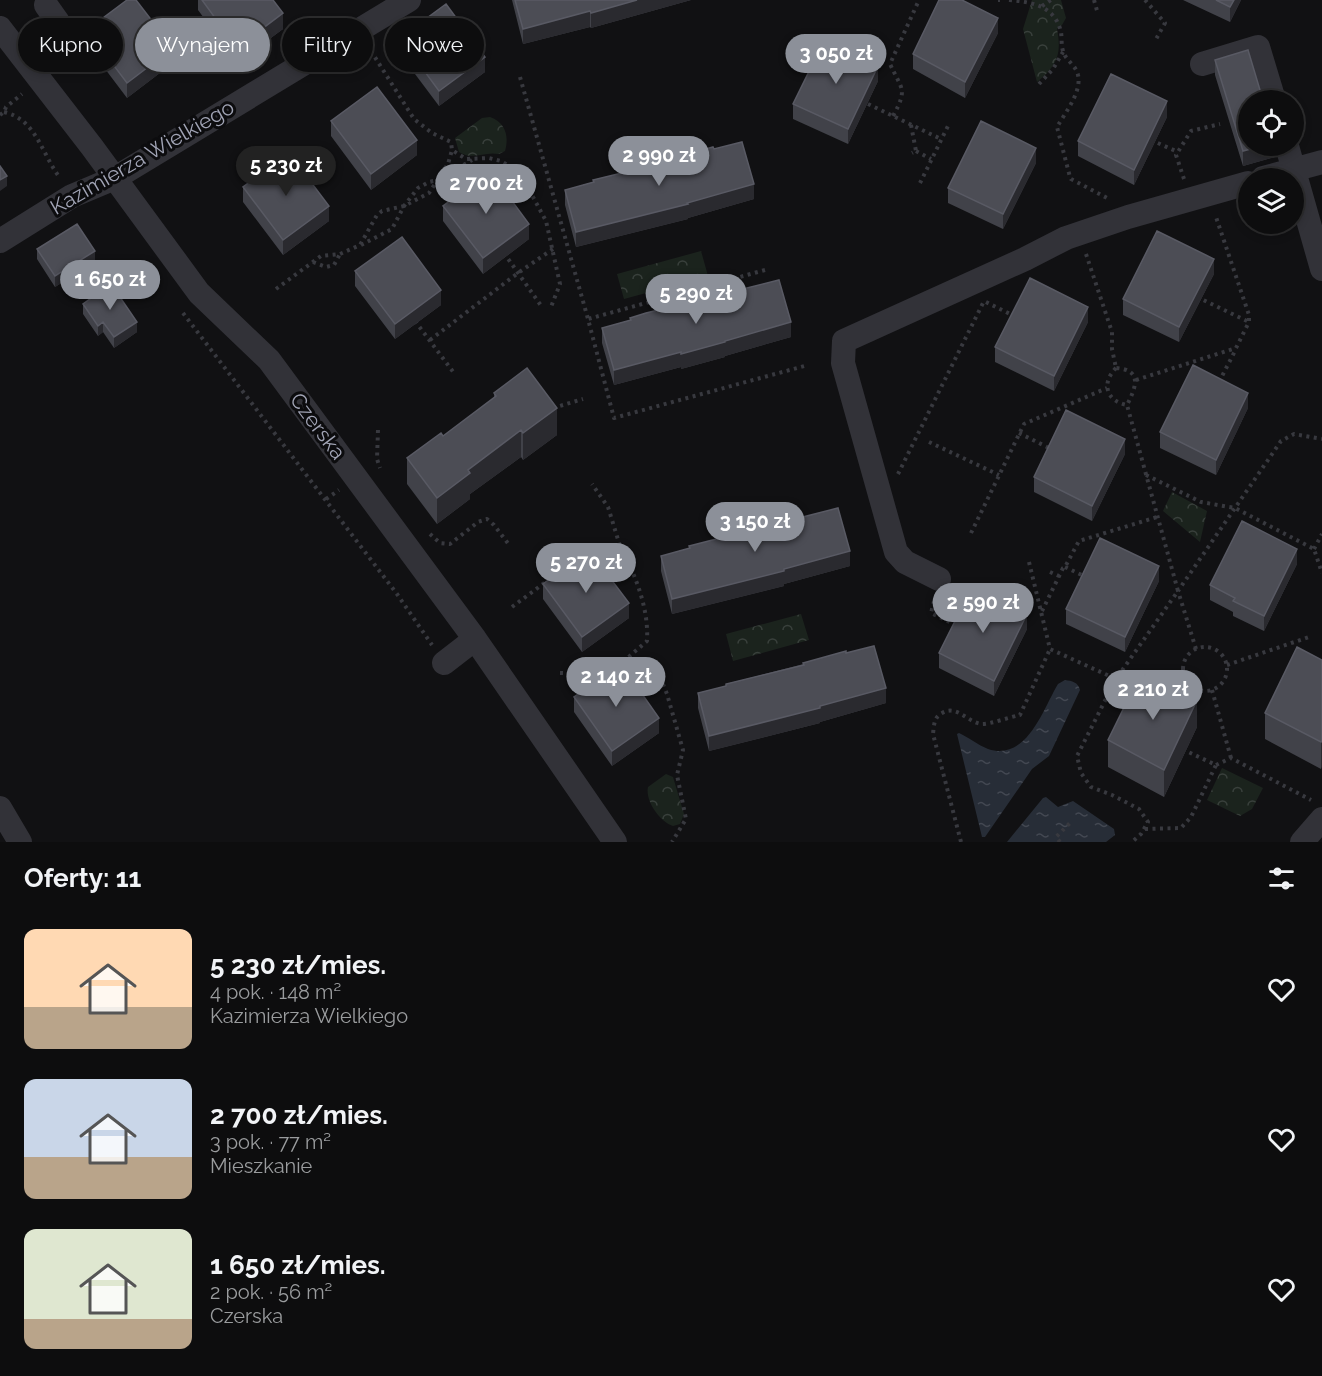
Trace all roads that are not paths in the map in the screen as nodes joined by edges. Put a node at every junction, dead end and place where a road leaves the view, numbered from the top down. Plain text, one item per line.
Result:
1 (409, 0) edge
2 (0, 28) edge
3 (1202, 64) dead end
4 (1271, 90) edge
5 (1322, 162) edge
6 (1301, 168) edge
7 (115, 178) junction
8 (1238, 186) edge
9 (1304, 205) edge
10 (0, 241) edge
11 (1322, 269) edge
12 (939, 579) road end
13 (475, 639) junction
14 (444, 663) road end
15 (0, 808) edge
16 (1317, 809) edge
17 (20, 842) edge
18 (615, 842) edge
19 (1302, 842) edge

1 - 7 street, Kazimierza Wielkiego
2 - 7 street, Czerska
3 - 4 street
5 - 6 street
7 - 10 street, Kazimierza Wielkiego
7 - 13 street, Czerska
8 - 12 street
9 - 11 street
13 - 14 street
13 - 18 street, Czerska
15 - 17 street
16 - 19 street

